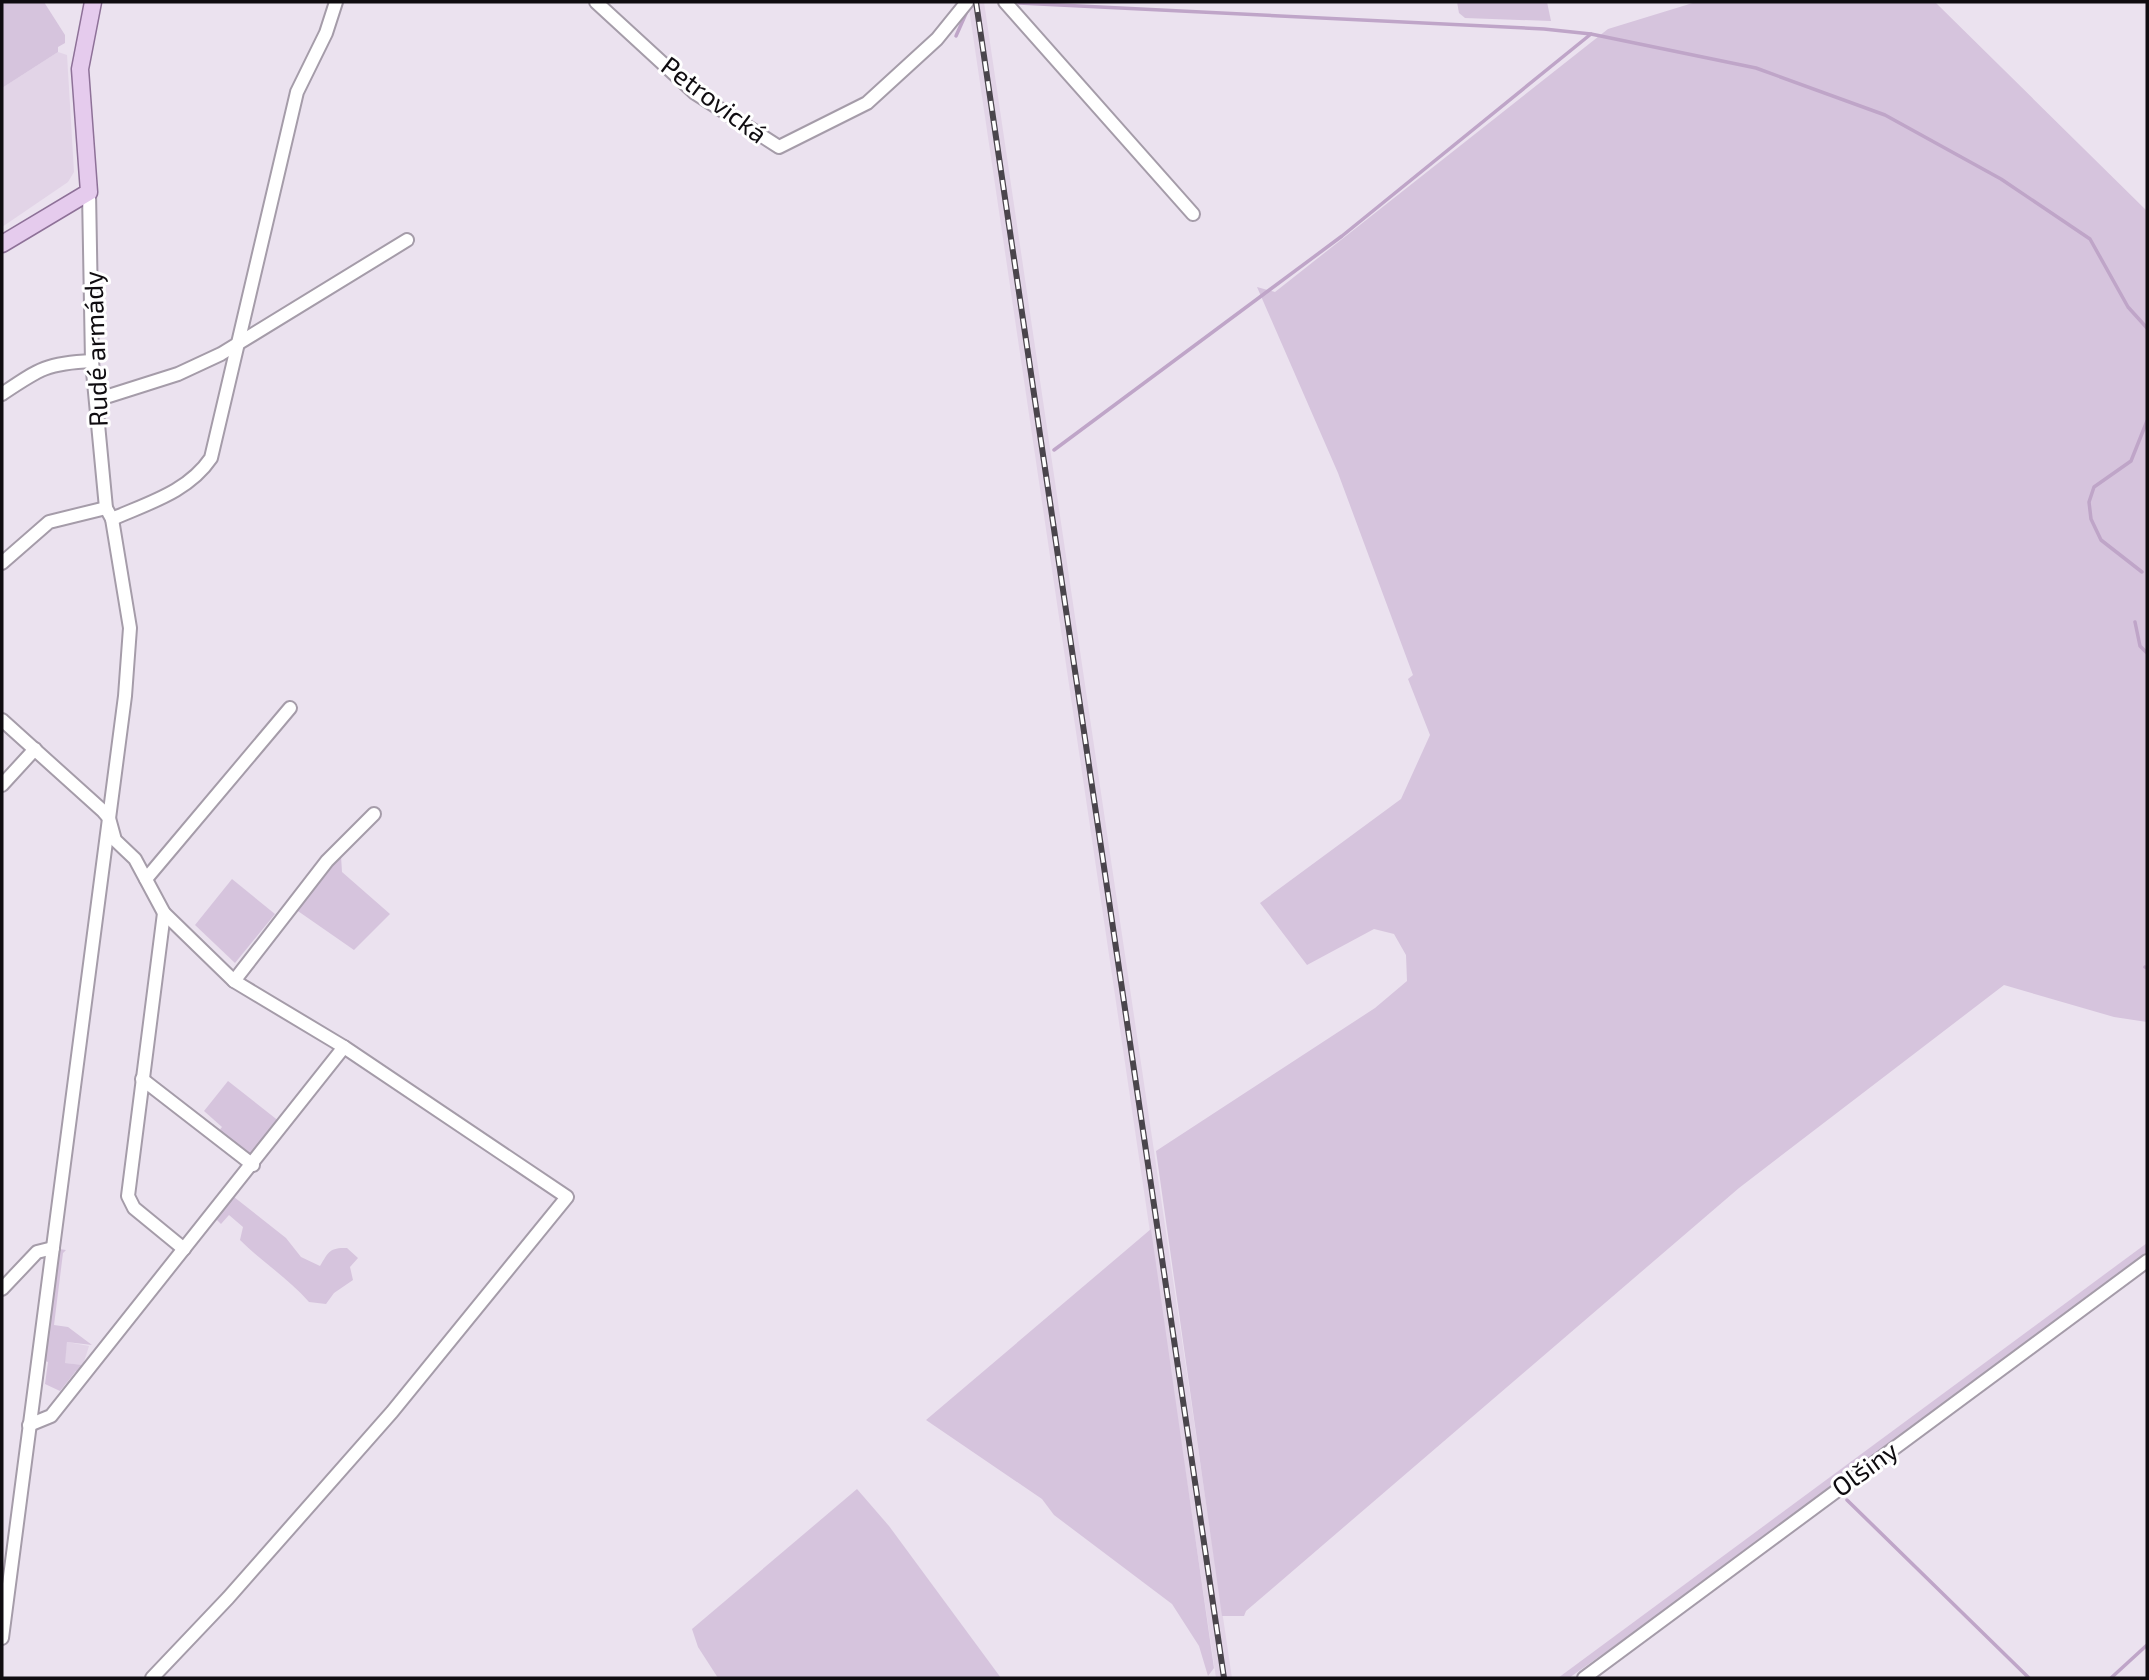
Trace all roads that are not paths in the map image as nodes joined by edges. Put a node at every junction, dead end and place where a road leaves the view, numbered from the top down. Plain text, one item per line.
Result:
1 (93, 2) edge
2 (336, 2) edge
3 (596, 2) edge
4 (967, 2) edge
5 (1005, 2) edge
6 (89, 192) junction
7 (1193, 214) dead end
8 (407, 240) dead end
9 (2, 244) edge
10 (235, 346) junction
11 (92, 361) junction
12 (2, 394) edge
13 (96, 400) junction
14 (109, 513) junction
15 (2, 563) edge
16 (290, 708) dead end
17 (2, 720) edge
18 (35, 749) junction
19 (2, 785) edge
20 (374, 814) dead end
21 (109, 818) junction
22 (146, 879) junction
23 (164, 913) junction
24 (234, 981) junction
25 (344, 1047) junction
26 (142, 1079) junction
27 (253, 1165) junction
28 (53, 1248) junction
29 (184, 1249) junction
30 (2147, 1261) edge
31 (2, 1289) edge
32 (29, 1424) junction
33 (2, 1638) edge
34 (152, 1678) edge
35 (1584, 1678) edge

1 - 6 main road, Rudé armády
2 - 10 street
3 - 4 street, Petrovická
5 - 7 street
6 - 9 main road
6 - 11 street, Rudé armády
8 - 10 street
10 - 13 street
10 - 14 street
11 - 12 street
11 - 13 street, Rudé armády
13 - 14 street, Rudé armády
14 - 15 street
14 - 21 street, Rudé armády
16 - 22 street
17 - 18 street
18 - 19 street
18 - 21 street
20 - 24 street
21 - 22 street
21 - 28 street, Rudé armády
22 - 23 street
23 - 24 street
23 - 26 street
24 - 25 street
25 - 27 street
25 - 34 street
26 - 27 street
26 - 29 street
27 - 29 street
28 - 31 street
28 - 32 street, Rudé armády
29 - 32 street
30 - 35 street, Olšiny
32 - 33 street, Rudé armády

